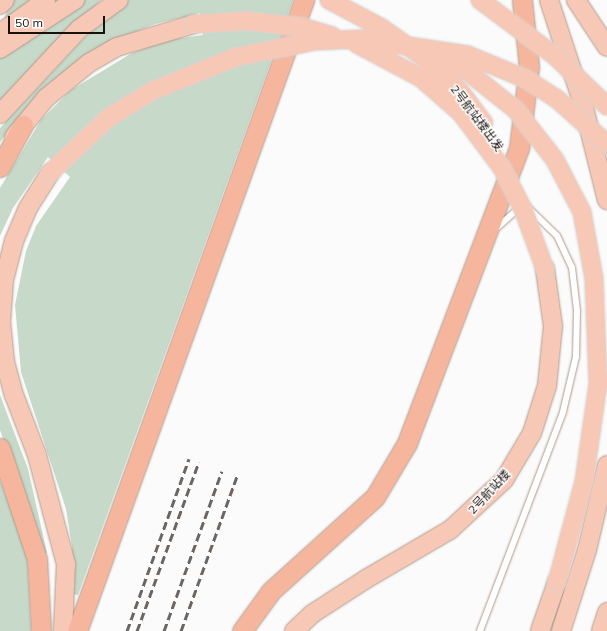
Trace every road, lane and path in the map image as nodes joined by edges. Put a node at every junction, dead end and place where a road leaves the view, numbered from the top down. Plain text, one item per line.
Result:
1 (5, 0) edge
2 (46, 0) edge
3 (75, 0) edge
4 (119, 0) edge
5 (304, 0) edge
6 (329, 0) edge
7 (480, 0) edge
8 (522, 0) edge
9 (549, 0) edge
10 (576, 0) edge
11 (0, 5) edge
12 (0, 33) edge
13 (399, 43) junction
14 (607, 47) edge
15 (0, 49) edge
16 (607, 106) edge
17 (0, 114) edge
18 (23, 125) junction
19 (607, 144) edge
20 (0, 155) edge
21 (514, 162) junction
22 (0, 167) edge
23 (607, 200) edge
24 (526, 207) junction
25 (479, 252) junction
26 (545, 269) junction
27 (0, 448) edge
28 (607, 465) edge
29 (607, 612) edge
30 (607, 620) edge
31 (41, 631) edge
32 (63, 631) edge
33 (77, 631) edge
34 (242, 631) edge
35 (294, 631) edge
36 (480, 631) edge
37 (540, 631) edge
38 (561, 631) edge
39 (602, 631) edge

1 - 11 main road
2 - 12 main road
3 - 15 main road
4 - 17 main road
5 - 33 highway
6 - 26 main road, 2号航站楼出发, bridge
7 - 16 main road, bridge
8 - 21 highway
9 - 23 main road
10 - 14 main road
13 - 19 main road, bridge
13 - 32 main road, bridge
13 - 37 main road, bridge
18 - 20 main road
18 - 22 highway
18 - 26 main road, bridge
21 - 24 lane
21 - 25 highway
24 - 25 lane
24 - 36 lane
25 - 34 highway
26 - 35 main road, 2号航站楼
27 - 31 highway
28 - 38 main road
29 - 39 main road
30 - 39 main road

